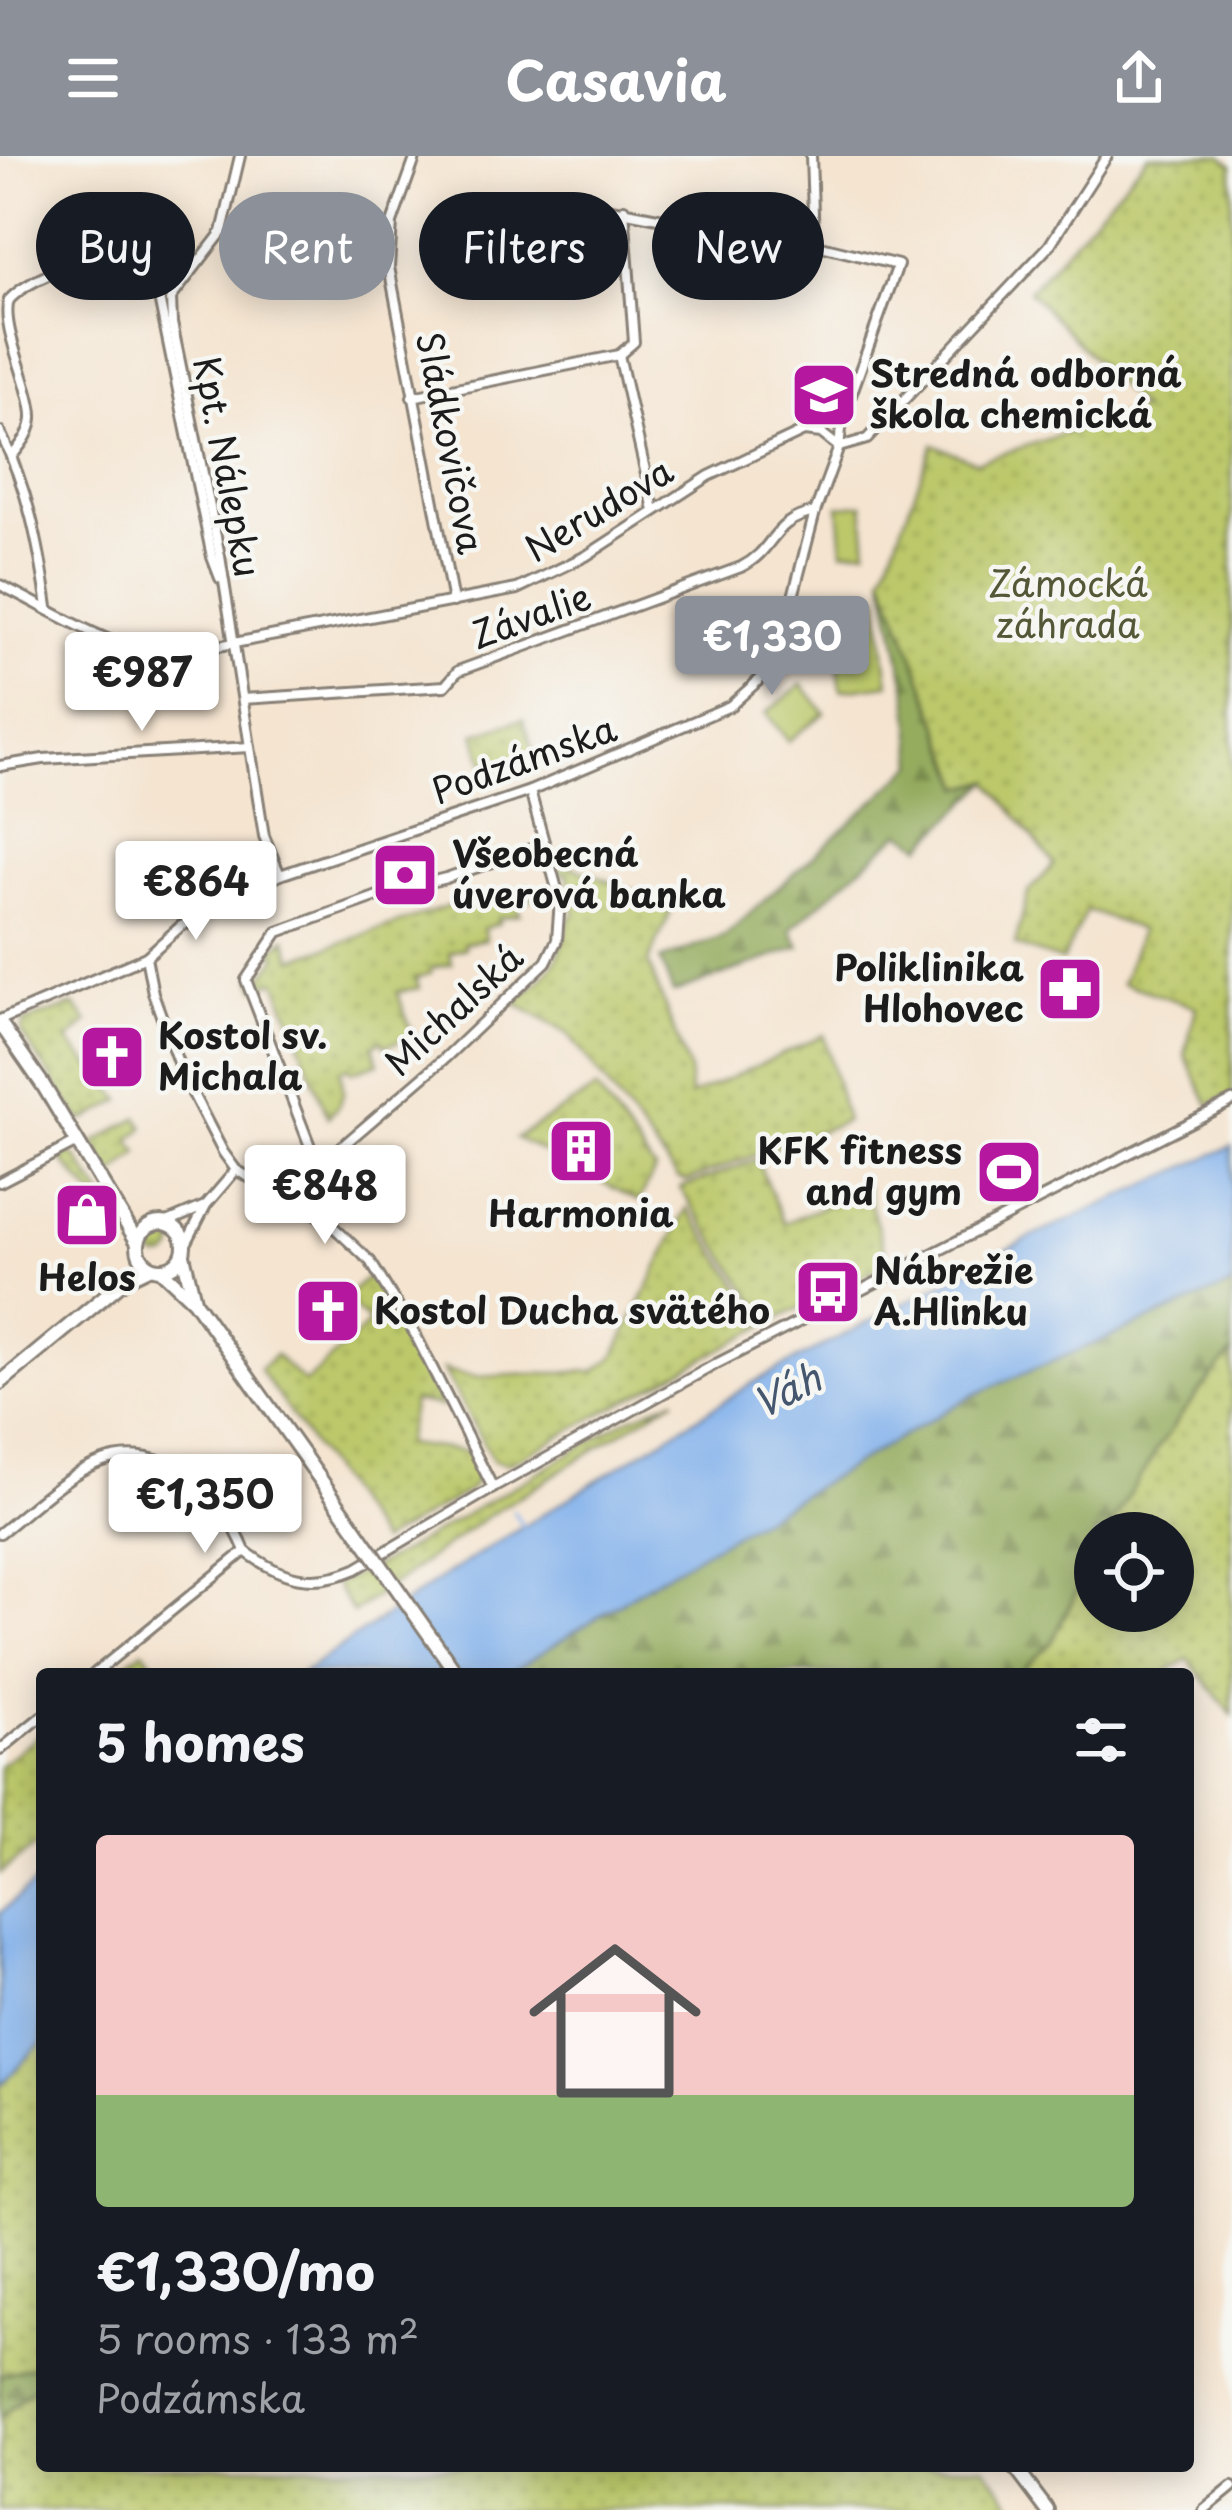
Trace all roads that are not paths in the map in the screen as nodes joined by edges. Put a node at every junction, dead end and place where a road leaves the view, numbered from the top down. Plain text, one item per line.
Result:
1 (240, 156) edge
2 (416, 156) edge
3 (811, 156) edge
4 (1107, 156) edge
5 (812, 192) edge
6 (824, 245) edge
7 (201, 261) junction
8 (628, 262) edge
9 (195, 264) edge
10 (36, 283) edge
11 (159, 300) edge
12 (619, 355) junction
13 (412, 397) junction
14 (0, 432) edge
15 (839, 447) junction
16 (12, 456) junction
17 (654, 509) junction
18 (815, 512) junction
19 (0, 585) edge
20 (223, 585) junction
21 (453, 602) junction
22 (49, 608) junction
23 (233, 641) junction
24 (243, 699) junction
25 (250, 747) junction
26 (0, 766) edge
27 (530, 791) junction
28 (545, 844) junction
29 (280, 875) junction
30 (146, 957) junction
31 (0, 1022) edge
32 (1232, 1102) edge
33 (77, 1142) junction
34 (318, 1167) junction
35 (236, 1170) junction
36 (0, 1182) edge
37 (290, 1197) junction
38 (206, 1205) junction
39 (117, 1207) junction
40 (159, 1223) junction
41 (139, 1249) junction
42 (184, 1250) junction
43 (155, 1268) junction
44 (126, 1279) junction
45 (194, 1301) junction
46 (0, 1383) edge
47 (494, 1488) junction
48 (0, 1533) edge
49 (245, 1552) junction
50 (101, 1668) edge
51 (454, 1668) edge
52 (36, 1721) edge
53 (0, 1750) edge
54 (1018, 2472) edge
55 (1232, 2487) edge
56 (1047, 2510) edge
57 (1204, 2510) edge

1 - 7 street, Kpt. Nálepku
2 - 13 street, Sládkovičova
3 - 5 street
4 - 15 street
6 - 15 street, Podzámska
7 - 9 street
7 - 20 street, Kpt. Nálepku
8 - 12 street
10 - 16 street
11 - 20 street
12 - 13 street
12 - 17 street
13 - 21 street, Sládkovičova
14 - 16 street
15 - 17 street, Nerudova
15 - 18 street, Podzámska
16 - 22 street
17 - 21 street, Nerudova
18 - 24 street, Závalie
18 - 27 street, Podzámska
19 - 22 street, Nerudova
20 - 23 street, Kpt. Nálepku
21 - 23 street, Nerudova
22 - 23 street, Nerudova
23 - 24 street, Kpt. Nálepku
24 - 25 street, Kpt. Nálepku
25 - 26 street
25 - 29 street, Kpt. Nálepku
27 - 28 street, Michalská
27 - 29 street, Podzámska
28 - 34 street, Michalská
28 - 34 street
29 - 30 street, Podzámska
30 - 31 street, Podzámska
30 - 35 street
31 - 33 main road
32 - 47 street
33 - 36 street
33 - 39 main road
34 - 37 street, Michalská
35 - 37 street
35 - 38 street
37 - 47 street
38 - 40 street
38 - 42 street
39 - 40 main road
39 - 41 main road
40 - 41 main road
40 - 42 main road
41 - 43 main road
41 - 44 main road
42 - 43 main road
42 - 45 main road
43 - 44 main road
43 - 45 main road
44 - 46 main road
45 - 51 main road, bridge
47 - 49 street
48 - 49 street
49 - 50 street
52 - 53 street
54 - 56 main road
55 - 57 street

